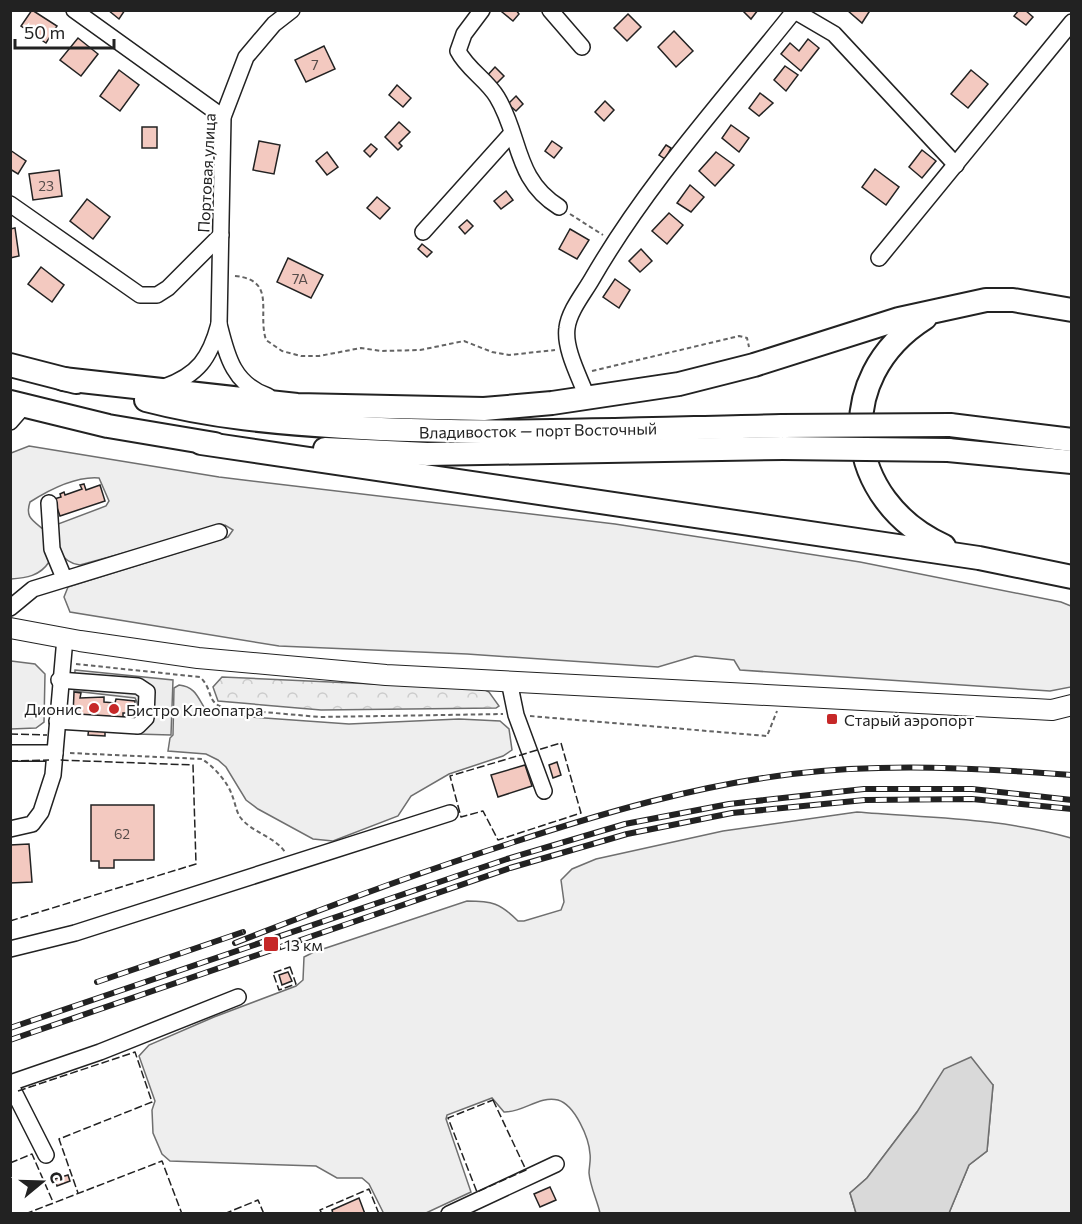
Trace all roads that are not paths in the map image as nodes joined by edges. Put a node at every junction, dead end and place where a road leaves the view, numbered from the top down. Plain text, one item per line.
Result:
1 (74, 10) edge
2 (292, 10) edge
3 (482, 10) edge
4 (550, 10) edge
5 (794, 11) edge
6 (1071, 22) edge
7 (582, 47) dead end
8 (223, 117) junction
9 (511, 134) junction
10 (956, 165) junction
11 (10, 204) edge
12 (559, 207) road end
13 (423, 232) dead end
14 (221, 236) junction
15 (879, 258) dead end
16 (964, 304) junction
17 (1071, 310) edge
18 (219, 324) junction
19 (10, 365) edge
20 (63, 379) junction
21 (156, 390) junction
22 (587, 398) junction
23 (297, 405) junction
24 (15, 410) edge
25 (782, 437) junction
26 (1071, 440) edge
27 (201, 443) junction
28 (1071, 462) edge
29 (50, 503) dead end
30 (219, 532) dead end
31 (979, 558) junction
32 (1039, 570) junction
33 (1071, 577) edge
34 (64, 578) junction
35 (1071, 586) edge
36 (10, 608) edge
37 (10, 627) edge
38 (65, 638) junction
39 (59, 680) junction
40 (509, 681) junction
41 (1071, 705) edge
42 (57, 721) junction
43 (10, 753) edge
44 (55, 753) junction
45 (544, 791) dead end
46 (450, 813) dead end
47 (10, 829) edge
48 (10, 949) edge
49 (238, 997) dead end
50 (10, 1083) edge
51 (46, 1155) dead end
52 (556, 1164) dead end
53 (450, 1214) edge

1 - 8 street
2 - 8 street, Портовая улица
3 - 9 street
4 - 7 street
5 - 10 street
5 - 22 street
6 - 10 street
8 - 14 street, Портовая улица
9 - 12 street
9 - 13 street
10 - 15 street
11 - 14 street
14 - 18 street, Портовая улица
16 - 17 highway
16 - 22 highway
16 - 31 highway
18 - 21 street
18 - 23 street
19 - 20 highway, Владивосток — порт Восточный
20 - 21 highway
20 - 25 highway, Владивосток — порт Восточный
21 - 23 highway
22 - 23 highway
24 - 27 highway, Владивосток — порт Восточный
25 - 26 highway, Владивосток — порт Восточный, bridge
25 - 27 highway, Владивосток — порт Восточный
25 - 28 highway, Владивосток — порт Восточный, bridge
27 - 31 highway
29 - 34 street
30 - 34 street
31 - 32 highway
32 - 33 highway
32 - 35 main road
34 - 36 street
37 - 38 main road
38 - 39 street
38 - 40 main road
39 - 42 street
39 - 42 street
40 - 41 main road
40 - 45 street
42 - 44 street
43 - 44 street
44 - 47 street
46 - 48 street
49 - 50 street
50 - 51 street
52 - 53 street

